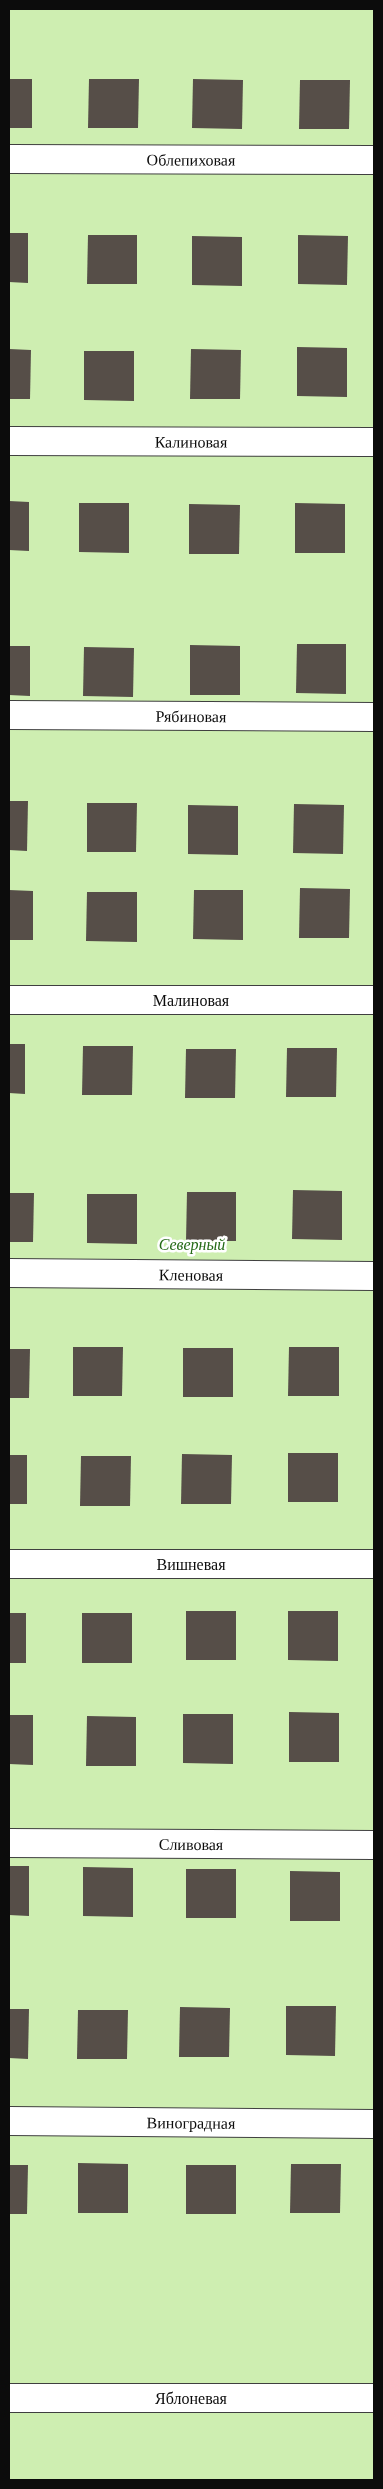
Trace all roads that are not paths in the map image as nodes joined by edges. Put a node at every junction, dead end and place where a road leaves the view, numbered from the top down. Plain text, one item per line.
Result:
1 (9, 159) edge
2 (374, 160) edge
3 (9, 440) edge
4 (374, 442) edge
5 (9, 715) edge
6 (374, 717) edge
7 (9, 1000) edge
8 (374, 1000) edge
9 (9, 1273) edge
10 (374, 1276) edge
11 (9, 1564) edge
12 (374, 1564) edge
13 (9, 1843) edge
14 (374, 1846) edge
15 (9, 2121) edge
16 (374, 2124) edge
17 (9, 2398) edge
18 (374, 2398) edge

1 - 2 street, Облепиховая
3 - 4 street, Калиновая
5 - 6 street, Рябиновая
7 - 8 street, Малиновая
9 - 10 street, Кленовая
11 - 12 street, Вишневая
13 - 14 street, Сливовая
15 - 16 street, Виноградная
17 - 18 street, Яблоневая

